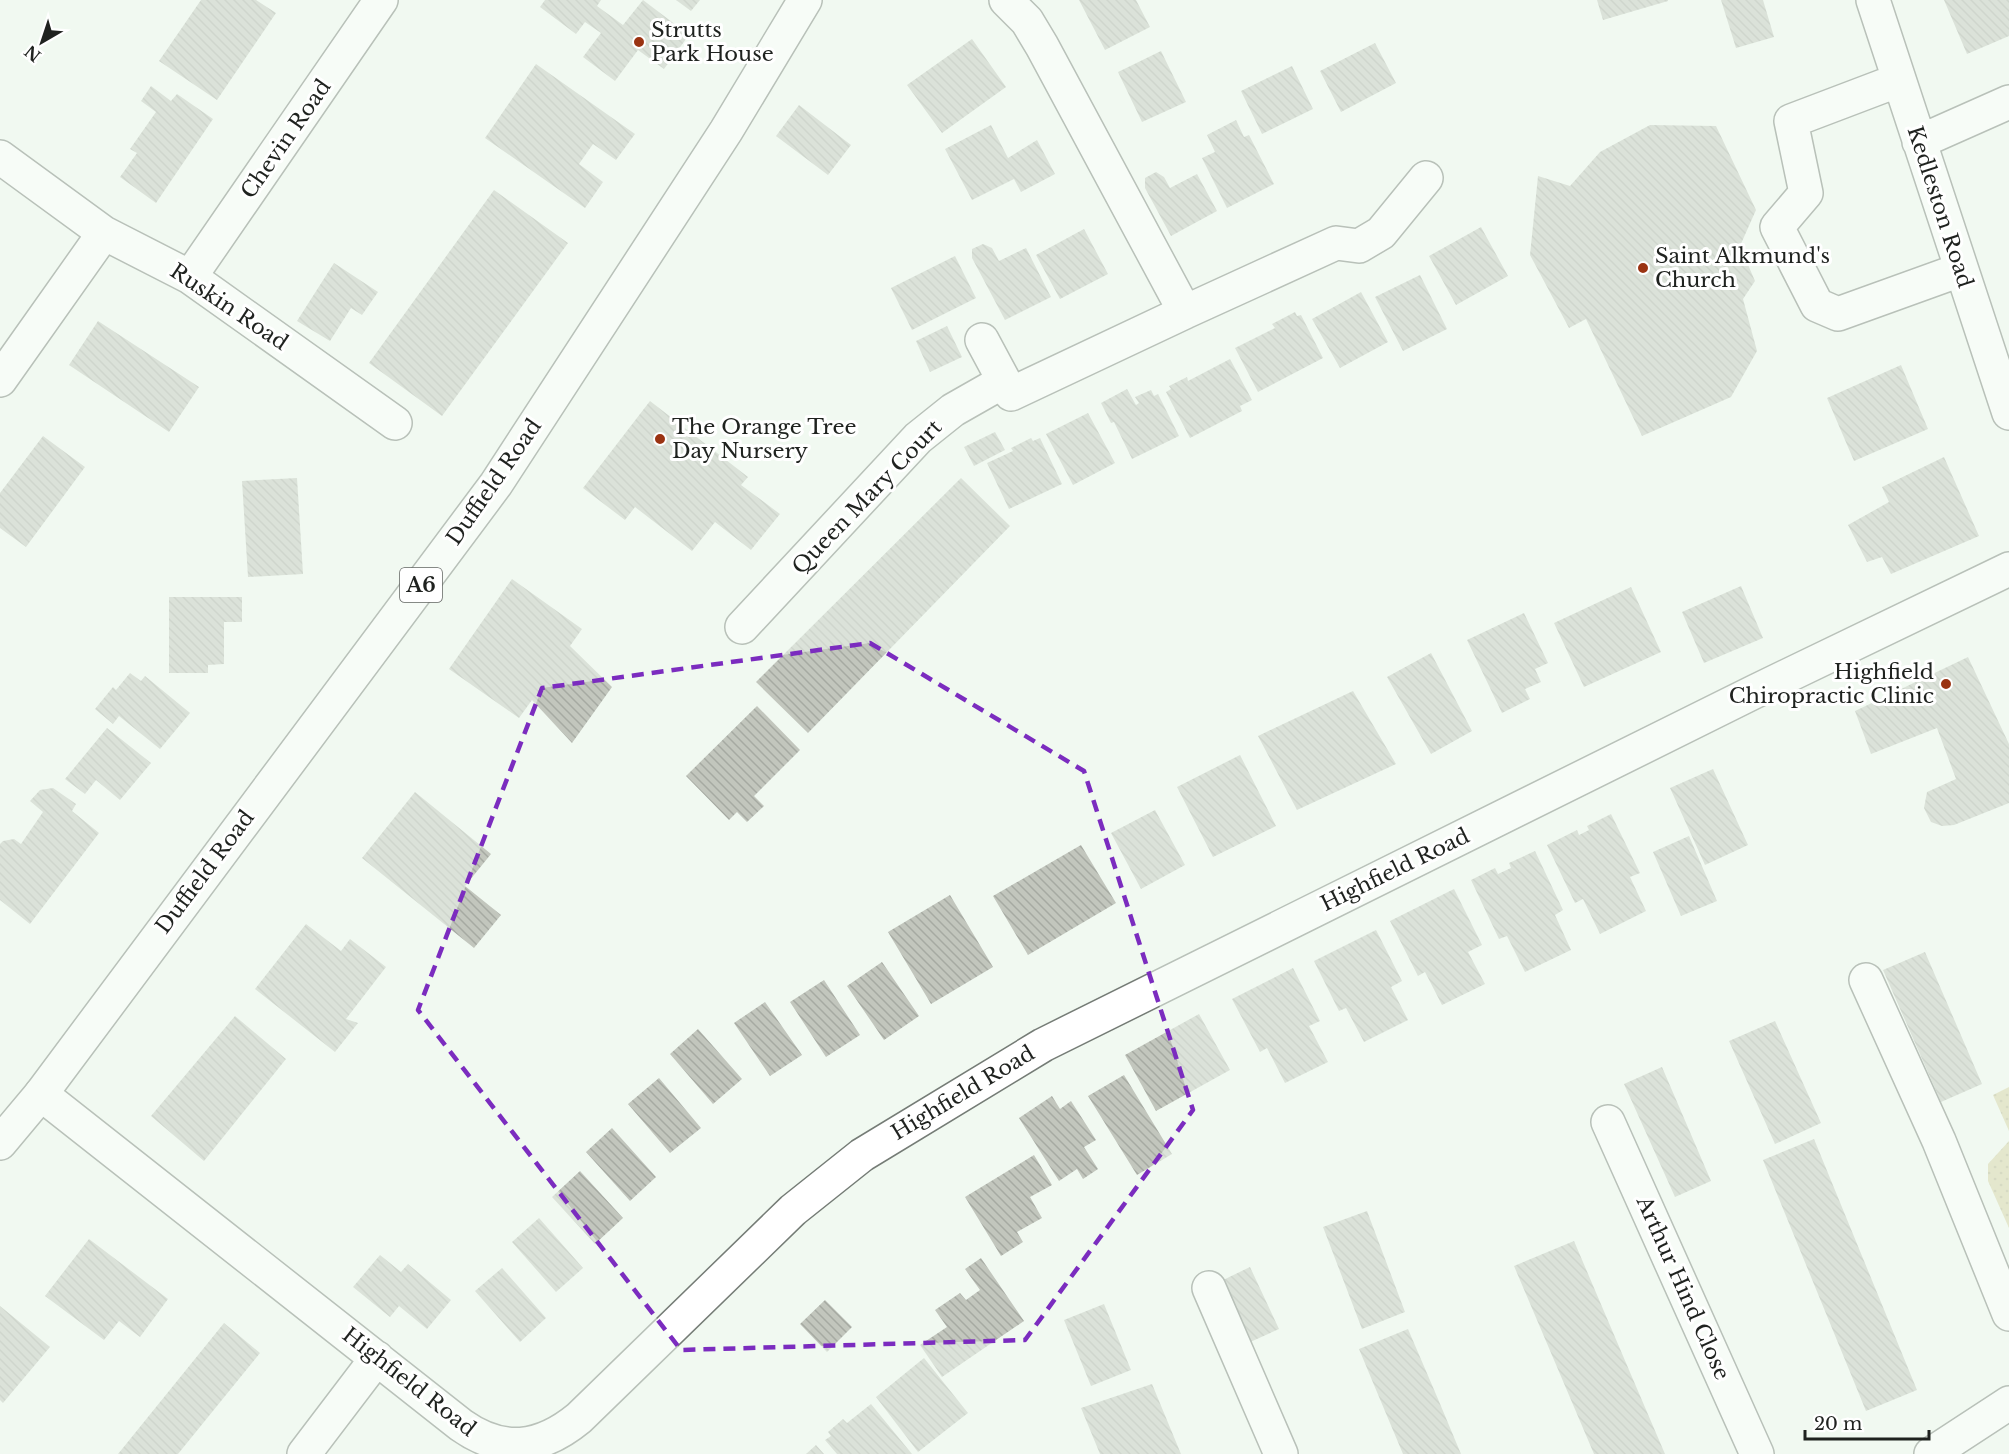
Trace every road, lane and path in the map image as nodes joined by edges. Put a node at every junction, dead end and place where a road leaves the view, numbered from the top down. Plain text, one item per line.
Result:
1 (381, 0) edge
2 (805, 0) edge
3 (1006, 0) edge
4 (1873, 0) edge
5 (1899, 80) junction
6 (2009, 102) edge
7 (1919, 141) junction
8 (0, 157) edge
9 (1426, 177) dead end
10 (104, 233) junction
11 (1960, 270) junction
12 (190, 277) junction
13 (1185, 312) junction
14 (982, 340) dead end
15 (0, 380) edge
16 (1004, 381) junction
17 (2009, 413) edge
18 (395, 423) dead end
19 (2009, 569) edge
20 (742, 627) dead end
21 (1866, 980) dead end
22 (41, 1094) junction
23 (1608, 1122) dead end
24 (0, 1143) edge
25 (1209, 1288) dead end
26 (2009, 1314) edge
27 (377, 1358) junction
28 (2009, 1403) edge
29 (304, 1454) edge
30 (1281, 1454) edge
31 (1757, 1454) edge
32 (1931, 1454) edge

1 - 12 street, Chevin Road
2 - 22 street, Duffield Road / A6
3 - 13 street
4 - 5 street, Kedleston Road
5 - 7 street, Kedleston Road
5 - 11 street
6 - 7 street
7 - 11 street, Kedleston Road
8 - 10 street, Ruskin Road
9 - 13 street
10 - 12 street, Ruskin Road
10 - 15 street
11 - 17 street, Kedleston Road
12 - 18 street, Ruskin Road
13 - 16 street
14 - 16 street
16 - 20 street, Queen Mary Court
19 - 27 street, Highfield Road
21 - 26 street
22 - 24 street, Duffield Road / A6
22 - 27 street, Highfield Road
23 - 31 street, Arthur Hind Close
25 - 30 street
27 - 29 street
28 - 32 street

